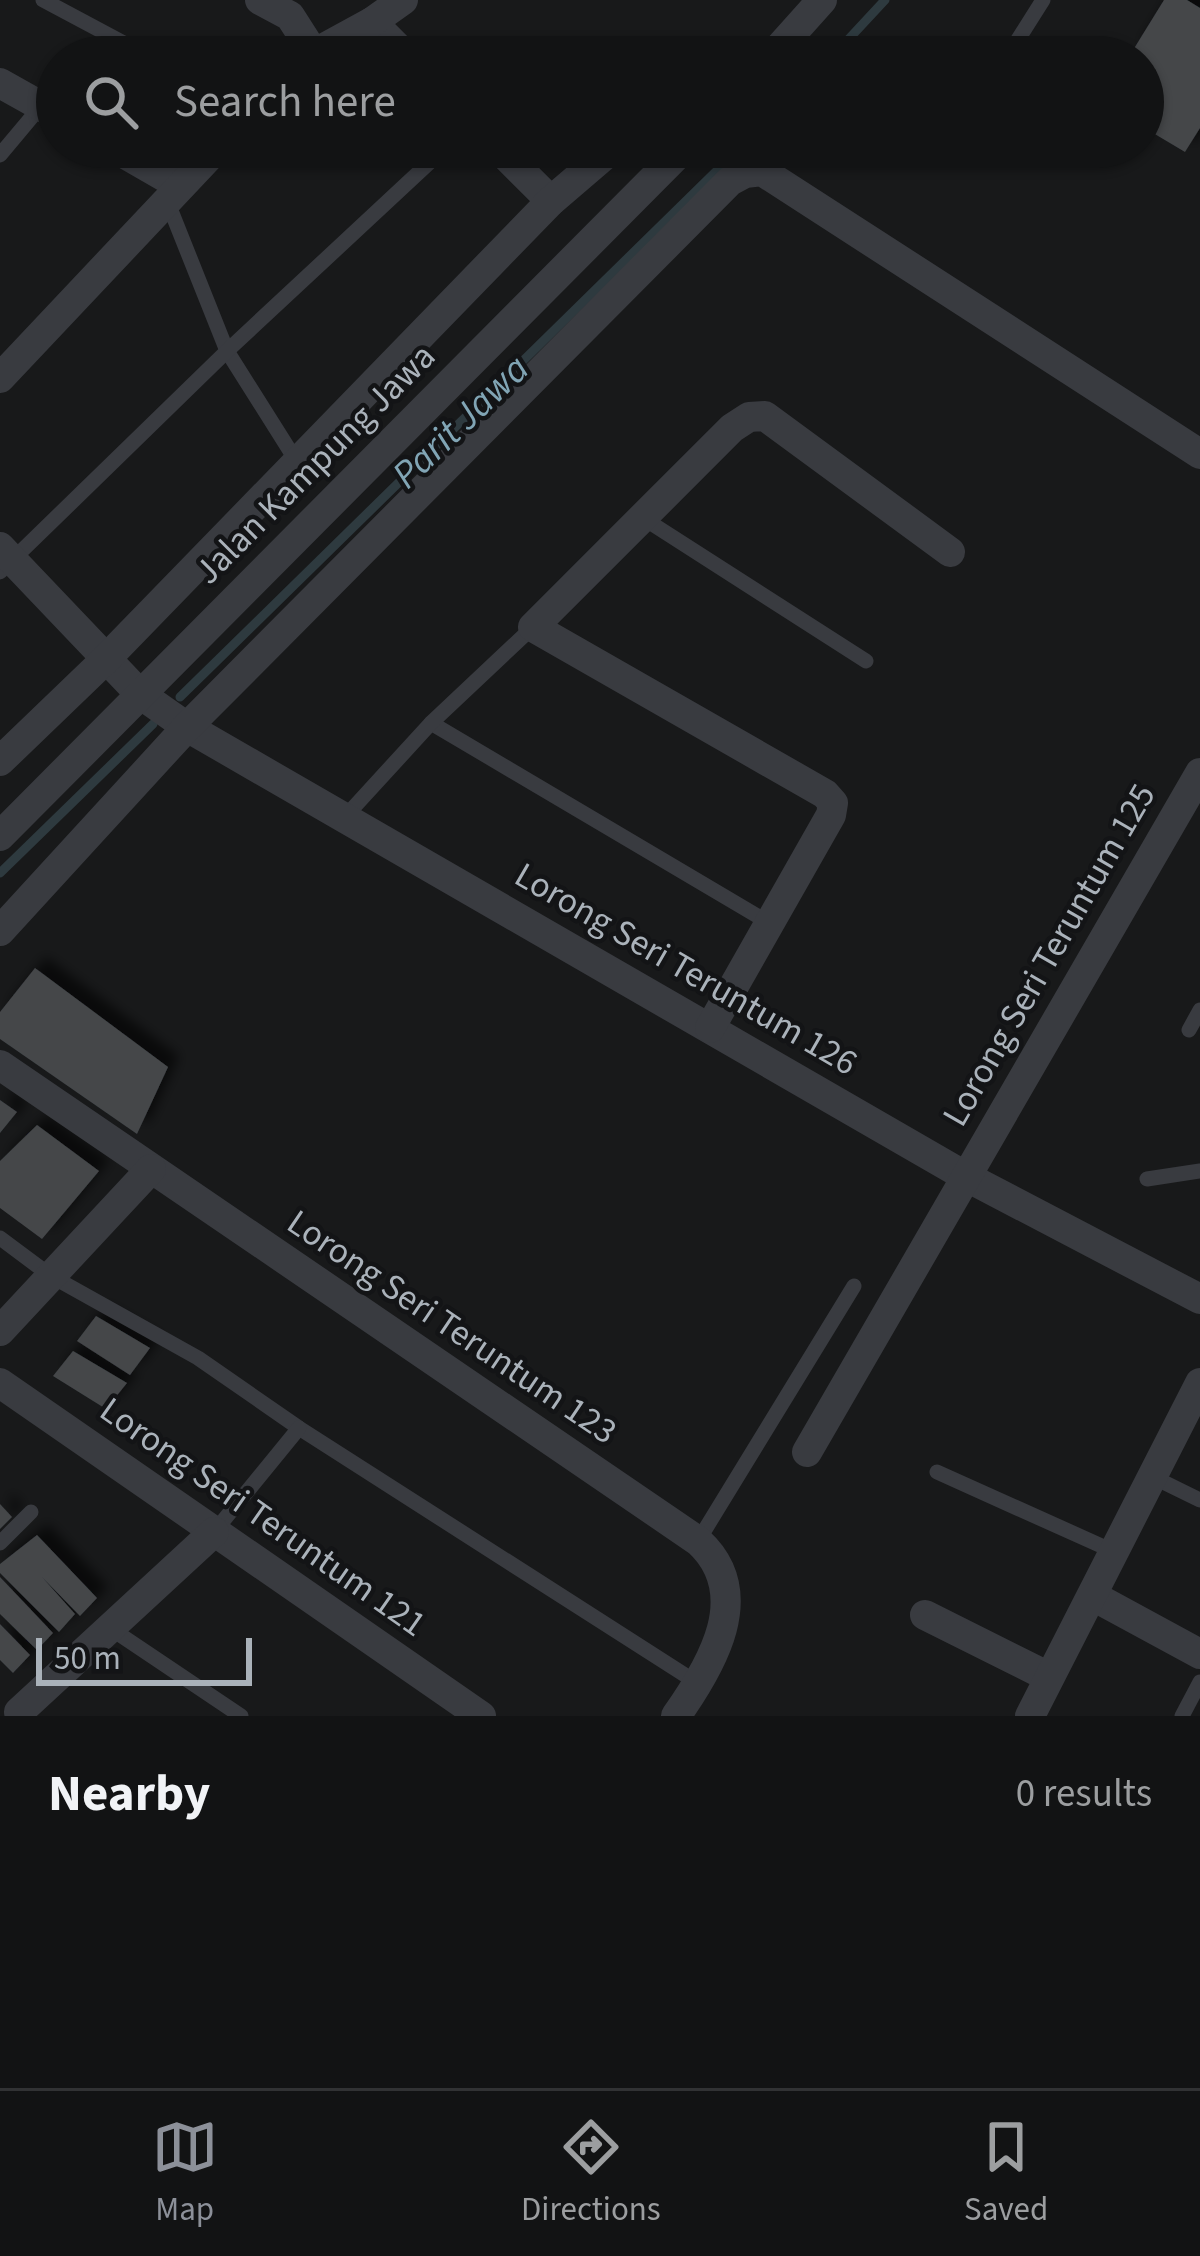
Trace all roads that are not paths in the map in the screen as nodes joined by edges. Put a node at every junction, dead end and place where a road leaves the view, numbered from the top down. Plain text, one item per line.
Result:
1 (43, 0) edge
2 (260, 0) edge
3 (403, 0) edge
4 (822, 0) edge
5 (1042, 0) edge
6 (372, 22) junction
7 (111, 36) edge
8 (301, 36) edge
9 (345, 36) edge
10 (386, 36) edge
11 (790, 36) edge
12 (1020, 36) edge
13 (0, 83) edge
14 (36, 104) edge
15 (36, 123) edge
16 (0, 155) edge
17 (140, 168) edge
18 (197, 168) edge
19 (423, 168) edge
20 (518, 168) edge
21 (589, 168) edge
22 (664, 168) edge
23 (173, 192) junction
24 (550, 201) junction
25 (227, 351) junction
26 (0, 378) edge
27 (1200, 454) edge
28 (298, 462) junction
29 (337, 496) junction
30 (643, 518) junction
31 (950, 552) dead end
32 (4, 560) edge
33 (532, 628) junction
34 (105, 660) junction
35 (866, 661) dead end
36 (145, 698) junction
37 (431, 723) junction
38 (183, 724) junction
39 (0, 761) edge
40 (1200, 773) edge
41 (344, 818) junction
42 (0, 836) edge
43 (770, 924) junction
44 (0, 931) edge
45 (1200, 1010) edge
46 (710, 1028) junction
47 (1189, 1030) dead end
48 (0, 1065) edge
49 (151, 1169) junction
50 (1200, 1171) edge
51 (965, 1176) junction
52 (1147, 1179) dead end
53 (0, 1238) edge
54 (51, 1276) junction
55 (854, 1286) dead end
56 (1200, 1299) edge
57 (0, 1330) edge
58 (0, 1382) edge
59 (1200, 1384) edge
60 (299, 1428) junction
61 (807, 1453) dead end
62 (937, 1472) dead end
63 (1154, 1477) junction
64 (1200, 1500) edge
65 (31, 1512) dead end
66 (214, 1532) junction
67 (698, 1541) junction
68 (0, 1543) edge
69 (1115, 1552) junction
70 (1093, 1596) junction
71 (925, 1616) dead end
72 (110, 1628) junction
73 (1200, 1654) edge
74 (1049, 1677) junction
75 (1200, 1682) edge
76 (699, 1684) junction
77 (14, 1709) edge
78 (242, 1716) edge
79 (480, 1716) edge
80 (676, 1716) edge
81 (1030, 1716) edge
82 (1182, 1716) edge

1 - 7 lane
2 - 8 street
3 - 6 street
4 - 11 street
5 - 12 lane
6 - 9 street
6 - 10 street
13 - 14 street
15 - 16 lane
17 - 23 street
18 - 23 street
19 - 25 lane
20 - 24 street
21 - 24 street, Jalan Kampung Jawa
22 - 29 street, Jalan Kampung Jawa
23 - 25 lane
23 - 26 street
24 - 28 street, Jalan Kampung Jawa
25 - 28 lane
25 - 32 lane
27 - 38 street
28 - 29 street
28 - 34 street, Jalan Kampung Jawa
29 - 36 street, Jalan Kampung Jawa
30 - 31 street
30 - 33 street
30 - 35 lane
32 - 34 street, Lorong Seri Teruntum 126
33 - 37 lane
33 - 43 street
34 - 36 street, Lorong Seri Teruntum 126
34 - 39 street, Jalan Kampung Jawa
36 - 38 street, Lorong Seri Teruntum 126
36 - 42 street, Jalan Kampung Jawa
37 - 41 lane
37 - 43 lane
38 - 41 street, Lorong Seri Teruntum 126
38 - 44 street
40 - 51 street, Lorong Seri Teruntum 125
41 - 46 street, Lorong Seri Teruntum 126
43 - 46 street
45 - 47 lane
46 - 51 street, Lorong Seri Teruntum 126
48 - 49 street, Lorong Seri Teruntum 123
49 - 54 street
49 - 67 street, Lorong Seri Teruntum 123
50 - 52 lane
51 - 56 street, Lorong Seri Teruntum 126
51 - 61 street, Lorong Seri Teruntum 125
53 - 54 lane
54 - 57 street
54 - 60 lane
55 - 67 lane
58 - 66 street, Lorong Seri Teruntum 121
59 - 63 street
60 - 66 lane
60 - 76 lane
62 - 69 lane
63 - 64 lane
63 - 69 street
65 - 68 lane
66 - 72 street
66 - 79 street, Lorong Seri Teruntum 121
67 - 76 street, Lorong Seri Teruntum 123
69 - 70 street
70 - 73 street
70 - 74 street
71 - 74 street
72 - 77 street
72 - 78 lane
74 - 81 street
75 - 82 lane
76 - 80 street, Lorong Seri Teruntum 123

